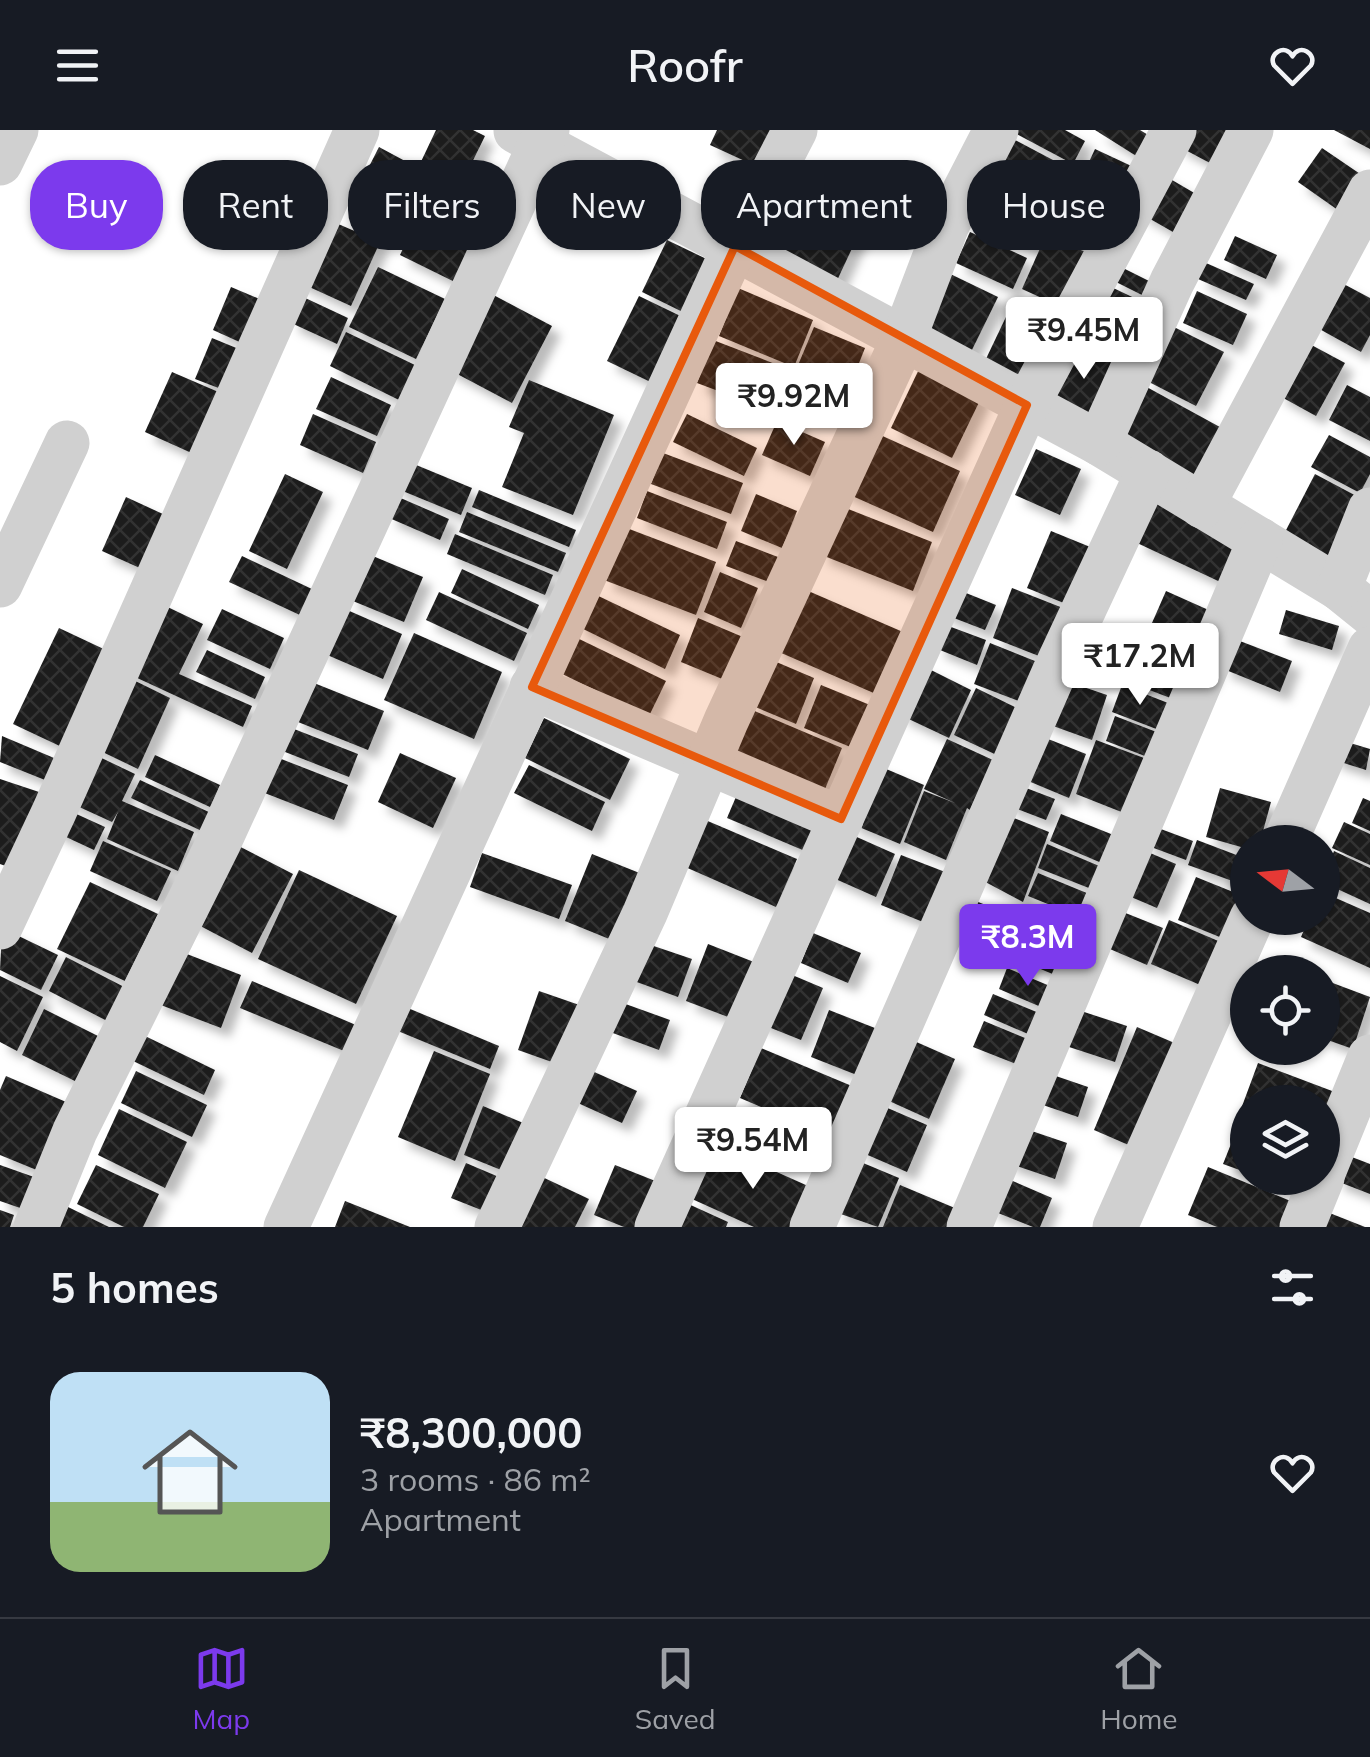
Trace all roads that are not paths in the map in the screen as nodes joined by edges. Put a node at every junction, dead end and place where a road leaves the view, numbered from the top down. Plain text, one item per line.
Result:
1 (16, 130) edge
2 (357, 130) edge
3 (795, 130) edge
4 (996, 130) edge
5 (1174, 130) edge
6 (1251, 130) edge
7 (534, 135) edge
8 (779, 160) edge
9 (0, 162) edge
10 (1370, 192) edge
11 (701, 227) edge
12 (733, 250) edge
13 (742, 250) edge
14 (904, 338) junction
15 (1027, 405) junction
16 (67, 443) dead end
17 (1099, 443) junction
18 (1148, 472) junction
19 (1202, 506) junction
20 (1370, 510) edge
21 (1260, 540) junction
22 (0, 585) edge
23 (1354, 600) edge
24 (1370, 648) edge
25 (532, 687) junction
26 (708, 762) junction
27 (841, 819) junction
28 (1292, 825) edge
29 (0, 926) edge
30 (1244, 935) edge
31 (1370, 1057) edge
32 (1340, 1131) edge
33 (1315, 1195) edge
34 (36, 1227) edge
35 (286, 1227) edge
36 (497, 1227) edge
37 (657, 1227) edge
38 (812, 1227) edge
39 (969, 1227) edge
40 (1115, 1227) edge
41 (1302, 1227) edge

1 - 9 street
2 - 29 street
3 - 8 street
4 - 14 street
5 - 15 street
6 - 17 street
7 - 11 street
7 - 34 street
10 - 19 street
12 - 25 street
13 - 14 street
14 - 15 street
14 - 26 street
15 - 17 street
15 - 27 street
16 - 22 street
17 - 18 street
18 - 19 street
18 - 38 street
19 - 21 street
20 - 23 street
21 - 23 street
21 - 39 street
24 - 28 street
25 - 26 street
25 - 35 street
26 - 27 street
26 - 36 street
27 - 37 street
30 - 40 street
31 - 32 street
33 - 41 street

